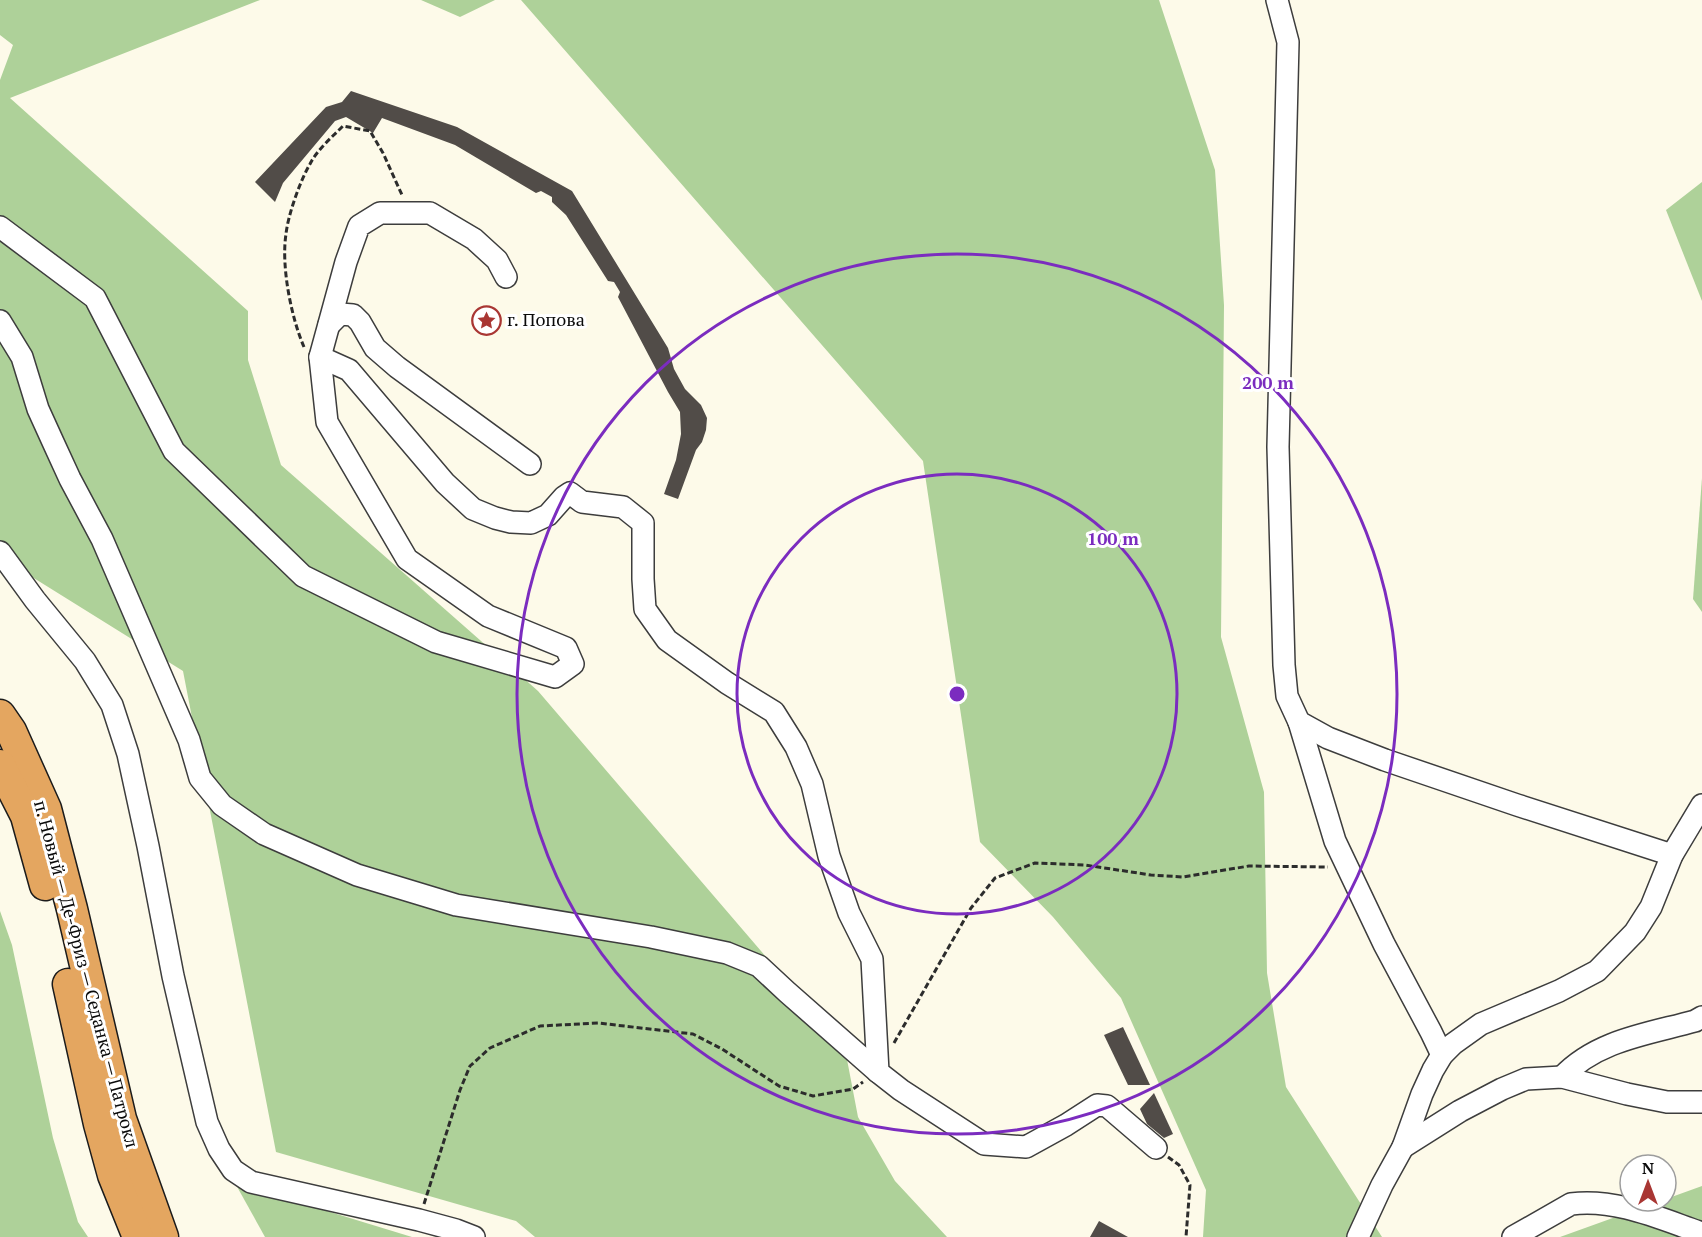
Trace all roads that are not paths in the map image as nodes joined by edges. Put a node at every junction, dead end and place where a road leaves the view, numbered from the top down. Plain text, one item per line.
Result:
1 (1277, 0) edge
2 (0, 227) edge
3 (506, 277) dead end
4 (0, 321) edge
5 (328, 325) junction
6 (321, 357) junction
7 (530, 464) dead end
8 (0, 552) edge
9 (0, 715) edge
10 (1299, 722) junction
11 (0, 765) edge
12 (1702, 805) edge
13 (1672, 855) junction
14 (1702, 1017) edge
15 (1442, 1055) junction
16 (878, 1072) junction
17 (1562, 1077) junction
18 (1702, 1102) edge
19 (1403, 1147) junction
20 (1156, 1148) road end
21 (1702, 1233) edge
22 (138, 1237) edge
23 (163, 1237) edge
24 (474, 1237) edge
25 (1358, 1237) edge
26 (1513, 1237) edge

1 - 10 street
2 - 6 street
3 - 5 street
4 - 16 street
5 - 6 street
5 - 7 street
6 - 16 street
8 - 24 street
9 - 23 highway, п. Новый — Де-Фриз — Седанка — Патрокл
10 - 13 street
10 - 15 street
11 - 22 highway, п. Новый — Де-Фриз — Седанка — Патрокл
12 - 13 street
13 - 15 street
14 - 17 street
15 - 19 street
16 - 20 street
17 - 18 street
17 - 19 street
19 - 25 street
21 - 26 street

